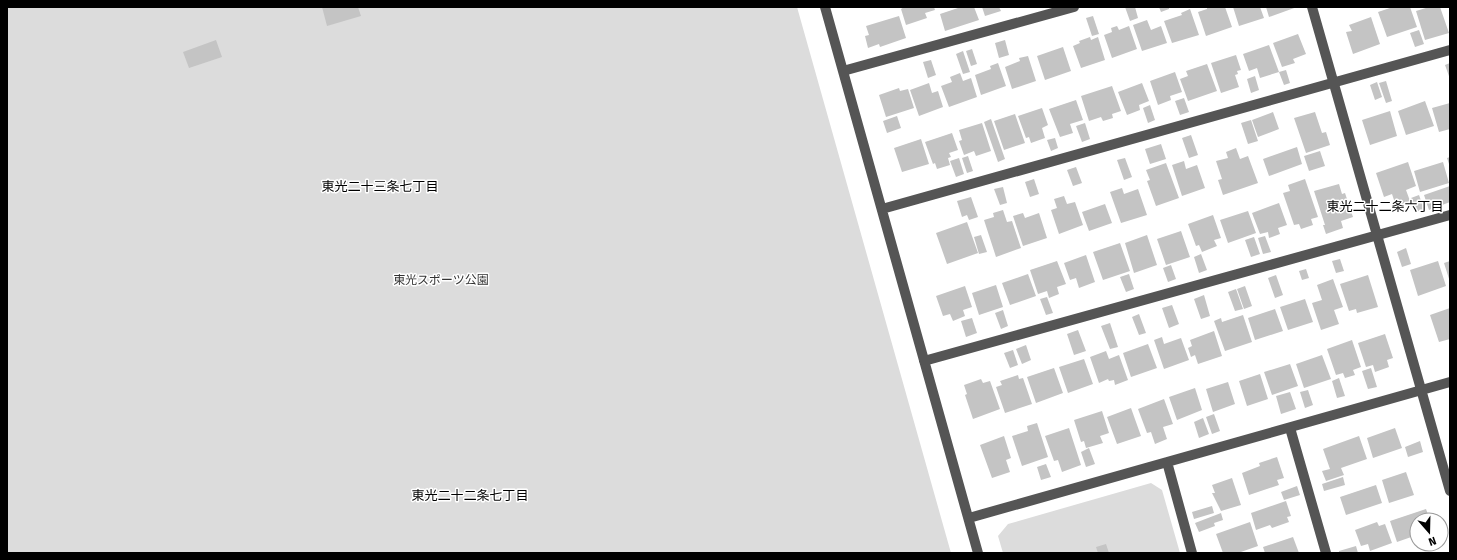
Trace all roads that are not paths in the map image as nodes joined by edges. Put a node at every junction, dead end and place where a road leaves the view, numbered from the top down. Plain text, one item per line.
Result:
1 (825, 7) edge
2 (1074, 7) edge
3 (1312, 7) edge
4 (1450, 50) edge
5 (843, 71) junction
6 (1335, 82) junction
7 (882, 209) junction
8 (1450, 215) edge
9 (1377, 236) junction
10 (924, 361) junction
11 (1450, 382) edge
12 (1421, 390) junction
13 (1290, 428) junction
14 (1167, 462) junction
15 (1450, 490) edge
16 (969, 518) junction
17 (978, 553) edge
18 (1192, 553) edge
19 (1326, 553) edge

1 - 5 street
2 - 5 street
3 - 6 street
4 - 6 street
5 - 7 street
6 - 7 street
6 - 9 street
7 - 10 street
8 - 9 street
9 - 10 street
9 - 12 street
10 - 16 street
11 - 12 street
12 - 13 street
12 - 15 street
13 - 14 street
13 - 19 street
14 - 16 street
14 - 18 street
16 - 17 street

